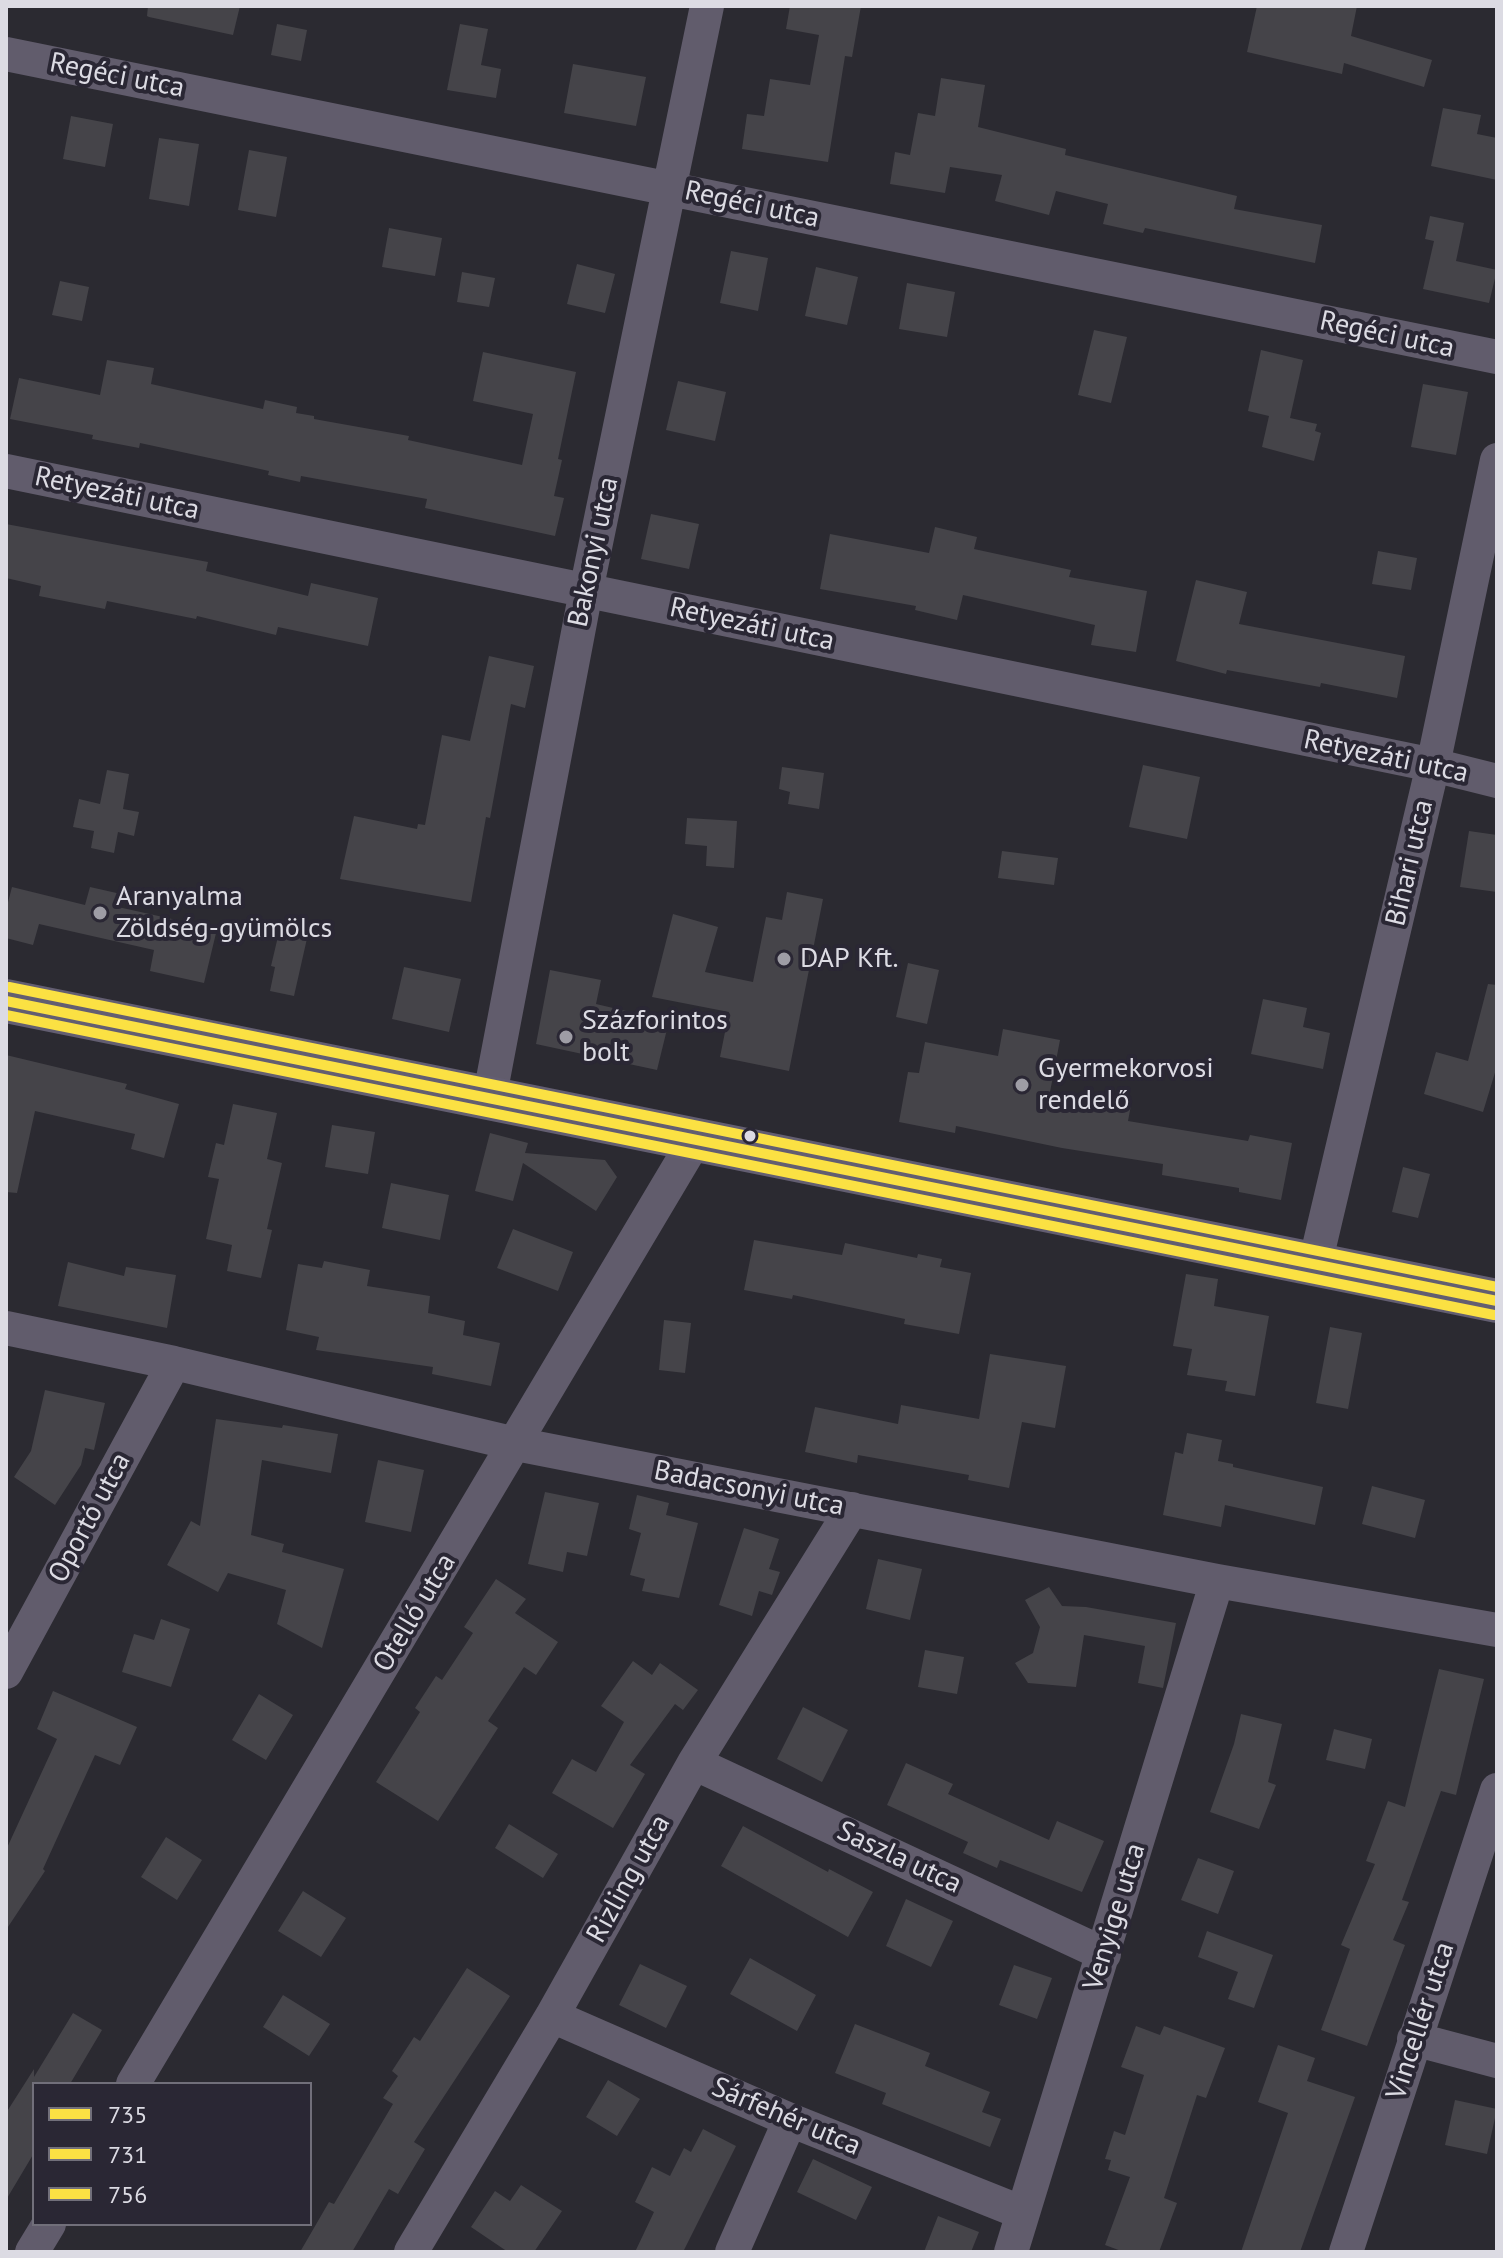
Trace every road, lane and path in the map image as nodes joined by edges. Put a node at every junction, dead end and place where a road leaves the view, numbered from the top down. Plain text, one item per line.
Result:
1 (707, 6) edge
2 (6, 54) edge
3 (670, 188) junction
4 (1497, 357) edge
5 (1497, 460) edge
6 (6, 471) edge
7 (586, 591) junction
8 (1433, 765) junction
9 (1497, 781) edge
10 (6, 1001) edge
11 (489, 1100) junction
12 (695, 1140) junction
13 (1315, 1264) junction
14 (1497, 1301) edge
15 (6, 1328) edge
16 (174, 1363) junction
17 (516, 1444) junction
18 (852, 1509) junction
19 (1217, 1581) junction
20 (1497, 1630) edge
21 (8, 1663) edge
22 (694, 1763) junction
23 (1497, 1790) edge
24 (1104, 1954) junction
25 (552, 2016) junction
26 (1414, 2039) junction
27 (1497, 2061) edge
28 (134, 2082) edge
29 (790, 2120) junction
30 (1023, 2213) junction
31 (411, 2252) edge
32 (732, 2252) edge
33 (1011, 2252) edge
34 (1346, 2252) edge

1 - 3 street, Bakonyi utca
2 - 3 street, Regéci utca
3 - 4 street, Regéci utca
3 - 7 street, Bakonyi utca
5 - 8 street, Bihari utca
6 - 7 street, Retyezáti utca
7 - 8 street, Retyezáti utca
7 - 11 street, Bakonyi utca
8 - 9 street, Retyezáti utca
8 - 13 street, Bihari utca
10 - 11 main road
11 - 12 main road
12 - 13 main road
12 - 17 street, Otelló utca
13 - 14 main road
15 - 16 street, Badacsonyi utca
16 - 17 street, Badacsonyi utca
16 - 21 street, Oportó utca
17 - 18 street, Badacsonyi utca
17 - 28 street, Otelló utca
18 - 19 street, Badacsonyi utca
18 - 22 street, Rizling utca
19 - 20 street, Badacsonyi utca
19 - 24 street, Venyige utca
22 - 24 street, Saszla utca
22 - 25 street, Rizling utca
23 - 26 street, Vincellér utca
24 - 30 street, Venyige utca
25 - 29 street, Sárfehér utca
25 - 31 street, Rizling utca
26 - 27 street
26 - 34 street, Vincellér utca
29 - 30 street, Sárfehér utca
29 - 32 street
30 - 33 street, Venyige utca

